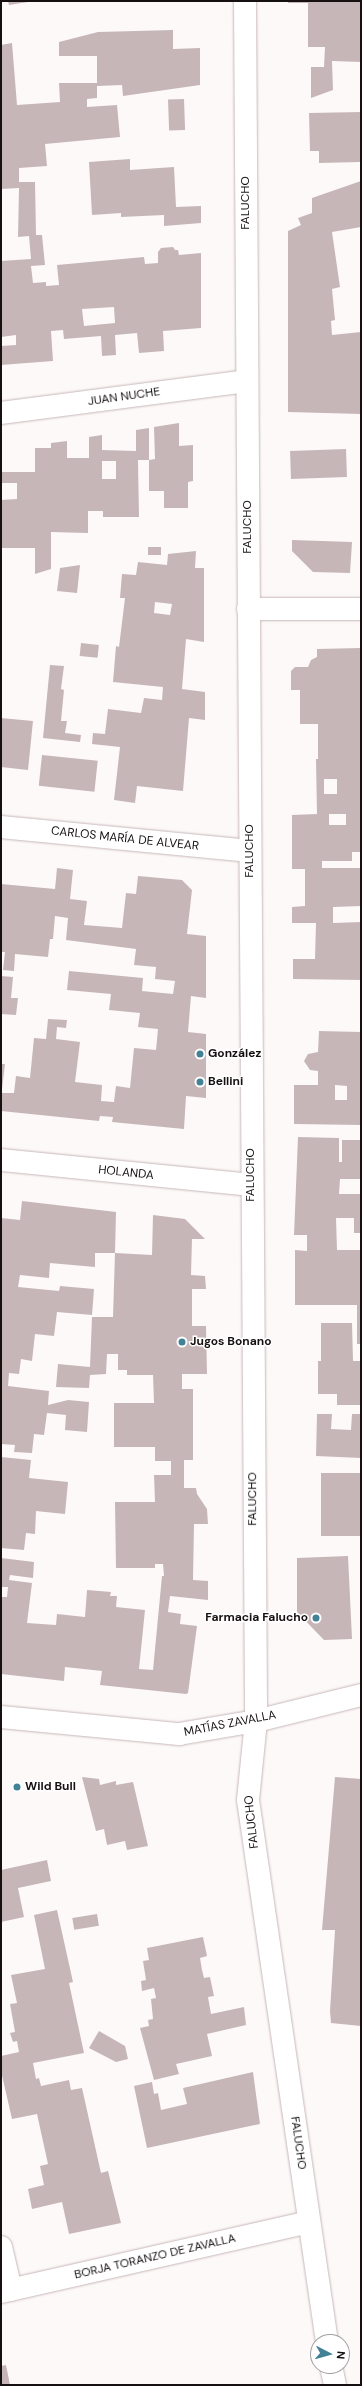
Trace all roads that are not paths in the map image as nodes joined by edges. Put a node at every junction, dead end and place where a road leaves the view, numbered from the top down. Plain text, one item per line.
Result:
1 (245, 1) edge
2 (247, 381) junction
3 (1, 413) edge
4 (248, 609) junction
5 (361, 609) edge
6 (1, 827) edge
7 (250, 851) junction
8 (1, 1160) edge
9 (251, 1185) junction
10 (361, 1695) edge
11 (1, 1717) edge
12 (256, 1721) junction
13 (309, 2222) junction
14 (1, 2247) edge
15 (6, 2291) edge
16 (326, 2334) edge
17 (333, 2374) edge
18 (335, 2385) edge

1 - 2 street, FALUCHO
2 - 3 street, JUAN NUCHE
2 - 4 street, FALUCHO
4 - 5 street
4 - 7 street, FALUCHO
6 - 7 street, CARLOS MARÍA DE ALVEAR
7 - 9 street, FALUCHO
8 - 9 street, HOLANDA
9 - 12 street, FALUCHO
10 - 12 street, MATÍAS ZAVALLA
11 - 12 street, MATÍAS ZAVALLA
12 - 13 street, FALUCHO
13 - 15 street, BORJA TORANZO DE ZAVALLA
13 - 16 street, FALUCHO
14 - 15 street
17 - 18 street

